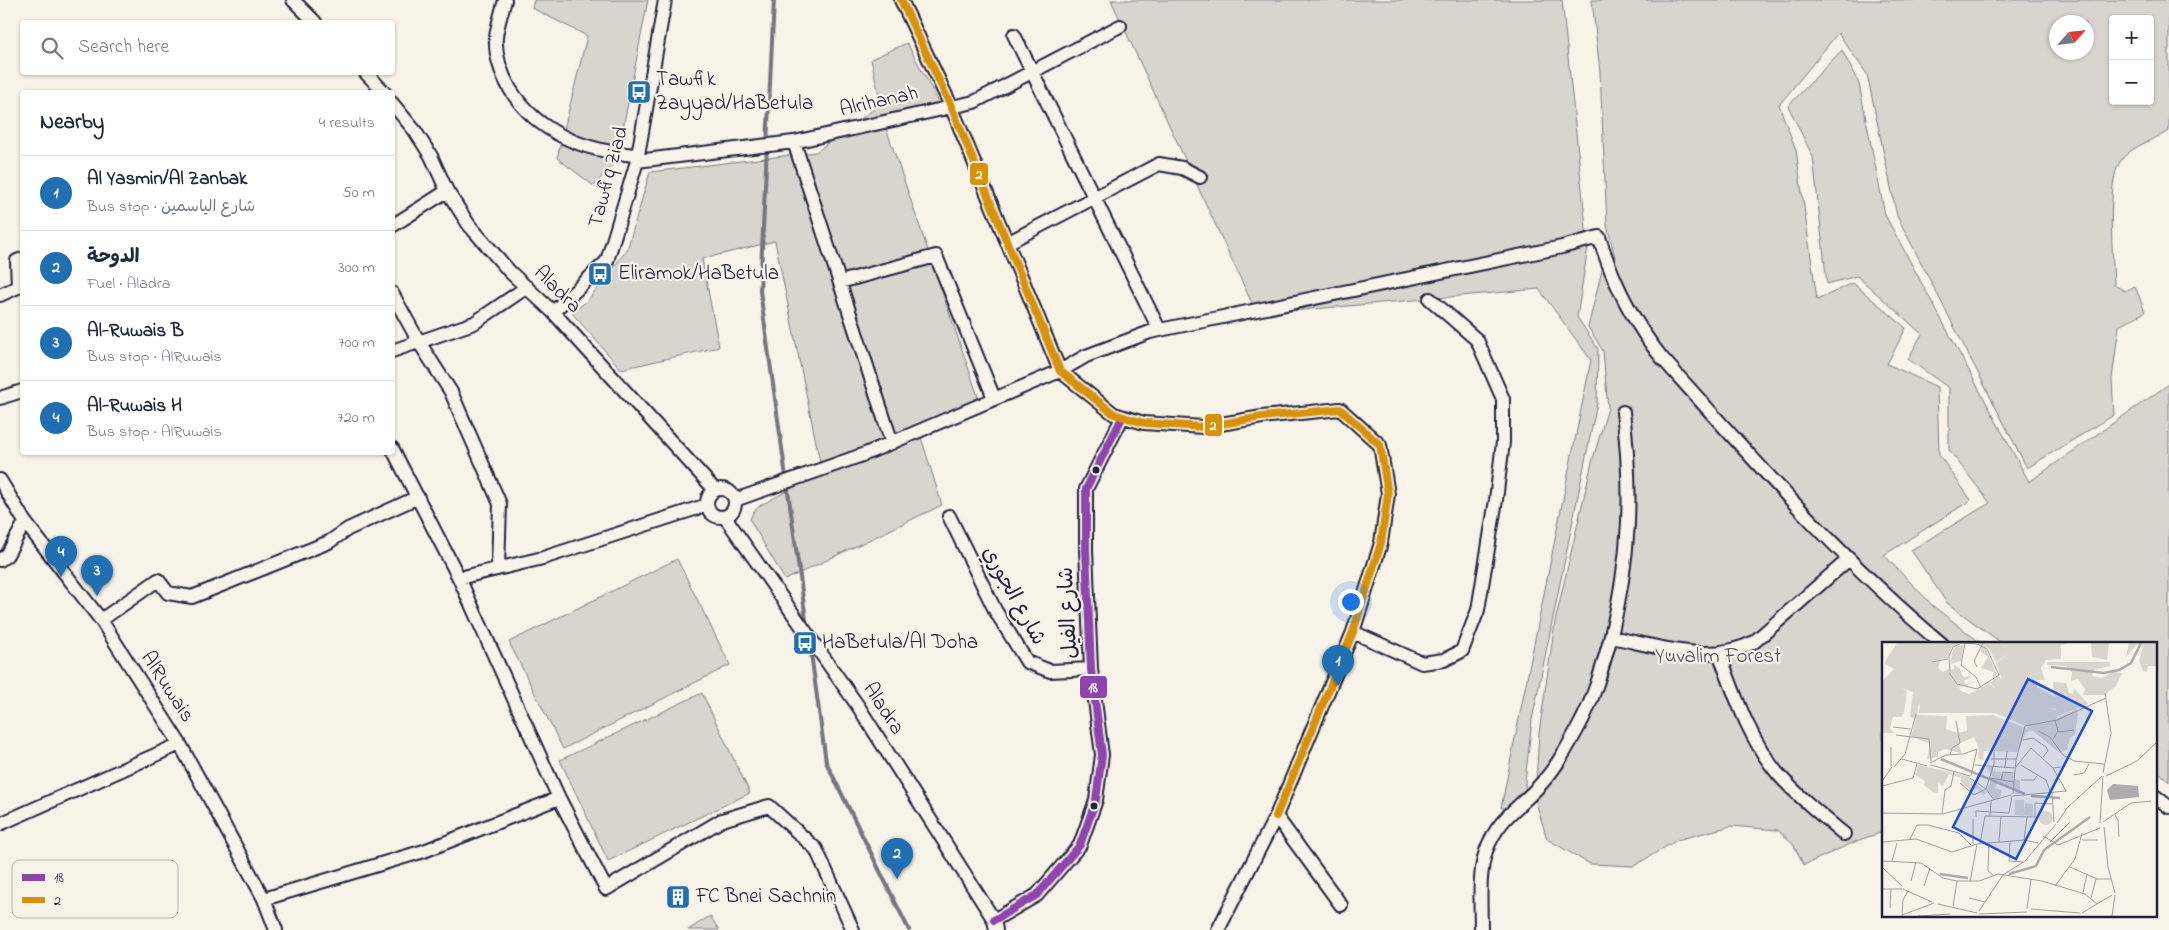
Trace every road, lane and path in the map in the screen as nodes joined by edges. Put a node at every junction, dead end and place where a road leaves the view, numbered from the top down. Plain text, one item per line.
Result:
1 (293, 0) edge
2 (505, 0) edge
3 (665, 0) edge
4 (901, 0) edge
5 (313, 20) edge
6 (1120, 26) dead end
7 (1014, 35) dead end
8 (1032, 71) junction
9 (368, 75) edge
10 (382, 90) edge
11 (951, 106) junction
12 (395, 107) edge
13 (794, 142) junction
14 (638, 158) junction
15 (1200, 177) dead end
16 (447, 191) junction
17 (1094, 196) junction
18 (395, 224) edge
19 (1007, 243) junction
20 (20, 260) edge
21 (840, 282) junction
22 (527, 287) junction
23 (0, 295) edge
24 (395, 298) edge
25 (1430, 299) dead end
26 (553, 312) junction
27 (1159, 329) junction
28 (419, 342) junction
29 (395, 350) edge
30 (1060, 371) junction
31 (20, 392) edge
32 (0, 398) edge
33 (994, 398) junction
34 (1623, 412) dead end
35 (1122, 418) junction
36 (892, 443) junction
37 (395, 454) edge
38 (0, 480) edge
39 (715, 490) junction
40 (418, 497) junction
41 (734, 500) junction
42 (707, 505) junction
43 (949, 516) dead end
44 (725, 517) junction
45 (25, 522) junction
46 (1849, 559) junction
47 (0, 560) edge
48 (498, 568) junction
49 (459, 578) junction
50 (101, 620) junction
51 (1353, 632) junction
52 (1611, 637) junction
53 (1940, 642) edge
54 (1719, 653) junction
55 (1091, 669) junction
56 (180, 744) junction
57 (2156, 797) edge
58 (559, 798) junction
59 (2169, 807) edge
60 (1276, 816) junction
61 (0, 824) edge
62 (1844, 834) dead end
63 (264, 899) junction
64 (1341, 905) dead end
65 (995, 925) edge
66 (276, 930) edge
67 (853, 930) edge
68 (1218, 930) edge
69 (1481, 930) edge

1 - 5 street
2 - 14 street, Alrihanah
3 - 14 street, Tawfiq Ziad
4 - 11 street
6 - 8 street, Alrihanah
7 - 8 street
8 - 11 street, Alrihanah
8 - 17 street
9 - 10 street
11 - 13 street, Alrihanah
11 - 19 street
12 - 16 street, Aladra
13 - 14 street, Alrihanah
13 - 21 street
14 - 26 street, Tawfiq Ziad
15 - 17 street
16 - 18 street
16 - 22 street, Aladra
17 - 19 street
17 - 27 street
19 - 30 street
20 - 23 street
21 - 33 street
21 - 36 street
22 - 26 street, Aladra
22 - 28 street
24 - 28 street
25 - 51 street
26 - 39 street, Aladra
27 - 30 street
27 - 46 street
28 - 29 street
28 - 48 street
30 - 33 street
30 - 35 street
31 - 32 street
33 - 36 street
34 - 52 street
35 - 51 street
35 - 55 street, شارع الفيل
36 - 41 street
37 - 40 street
38 - 45 street, AlRuwais
39 - 41 street
39 - 42 street
40 - 49 street
40 - 50 street
41 - 44 street
42 - 44 street
42 - 48 street
43 - 55 street, شارع الجوري
44 - 65 street, Aladra
45 - 47 street
45 - 50 street, AlRuwais
46 - 53 street
46 - 54 street
48 - 49 street
49 - 58 street
50 - 56 street, AlRuwais
51 - 60 street
52 - 54 street
52 - 69 street
54 - 62 street
55 - 65 street, شارع الفيل
56 - 61 street
56 - 63 street, AlRuwais
57 - 59 street
58 - 63 street
58 - 67 street
60 - 64 street
60 - 68 street
63 - 66 street, AlRuwais

